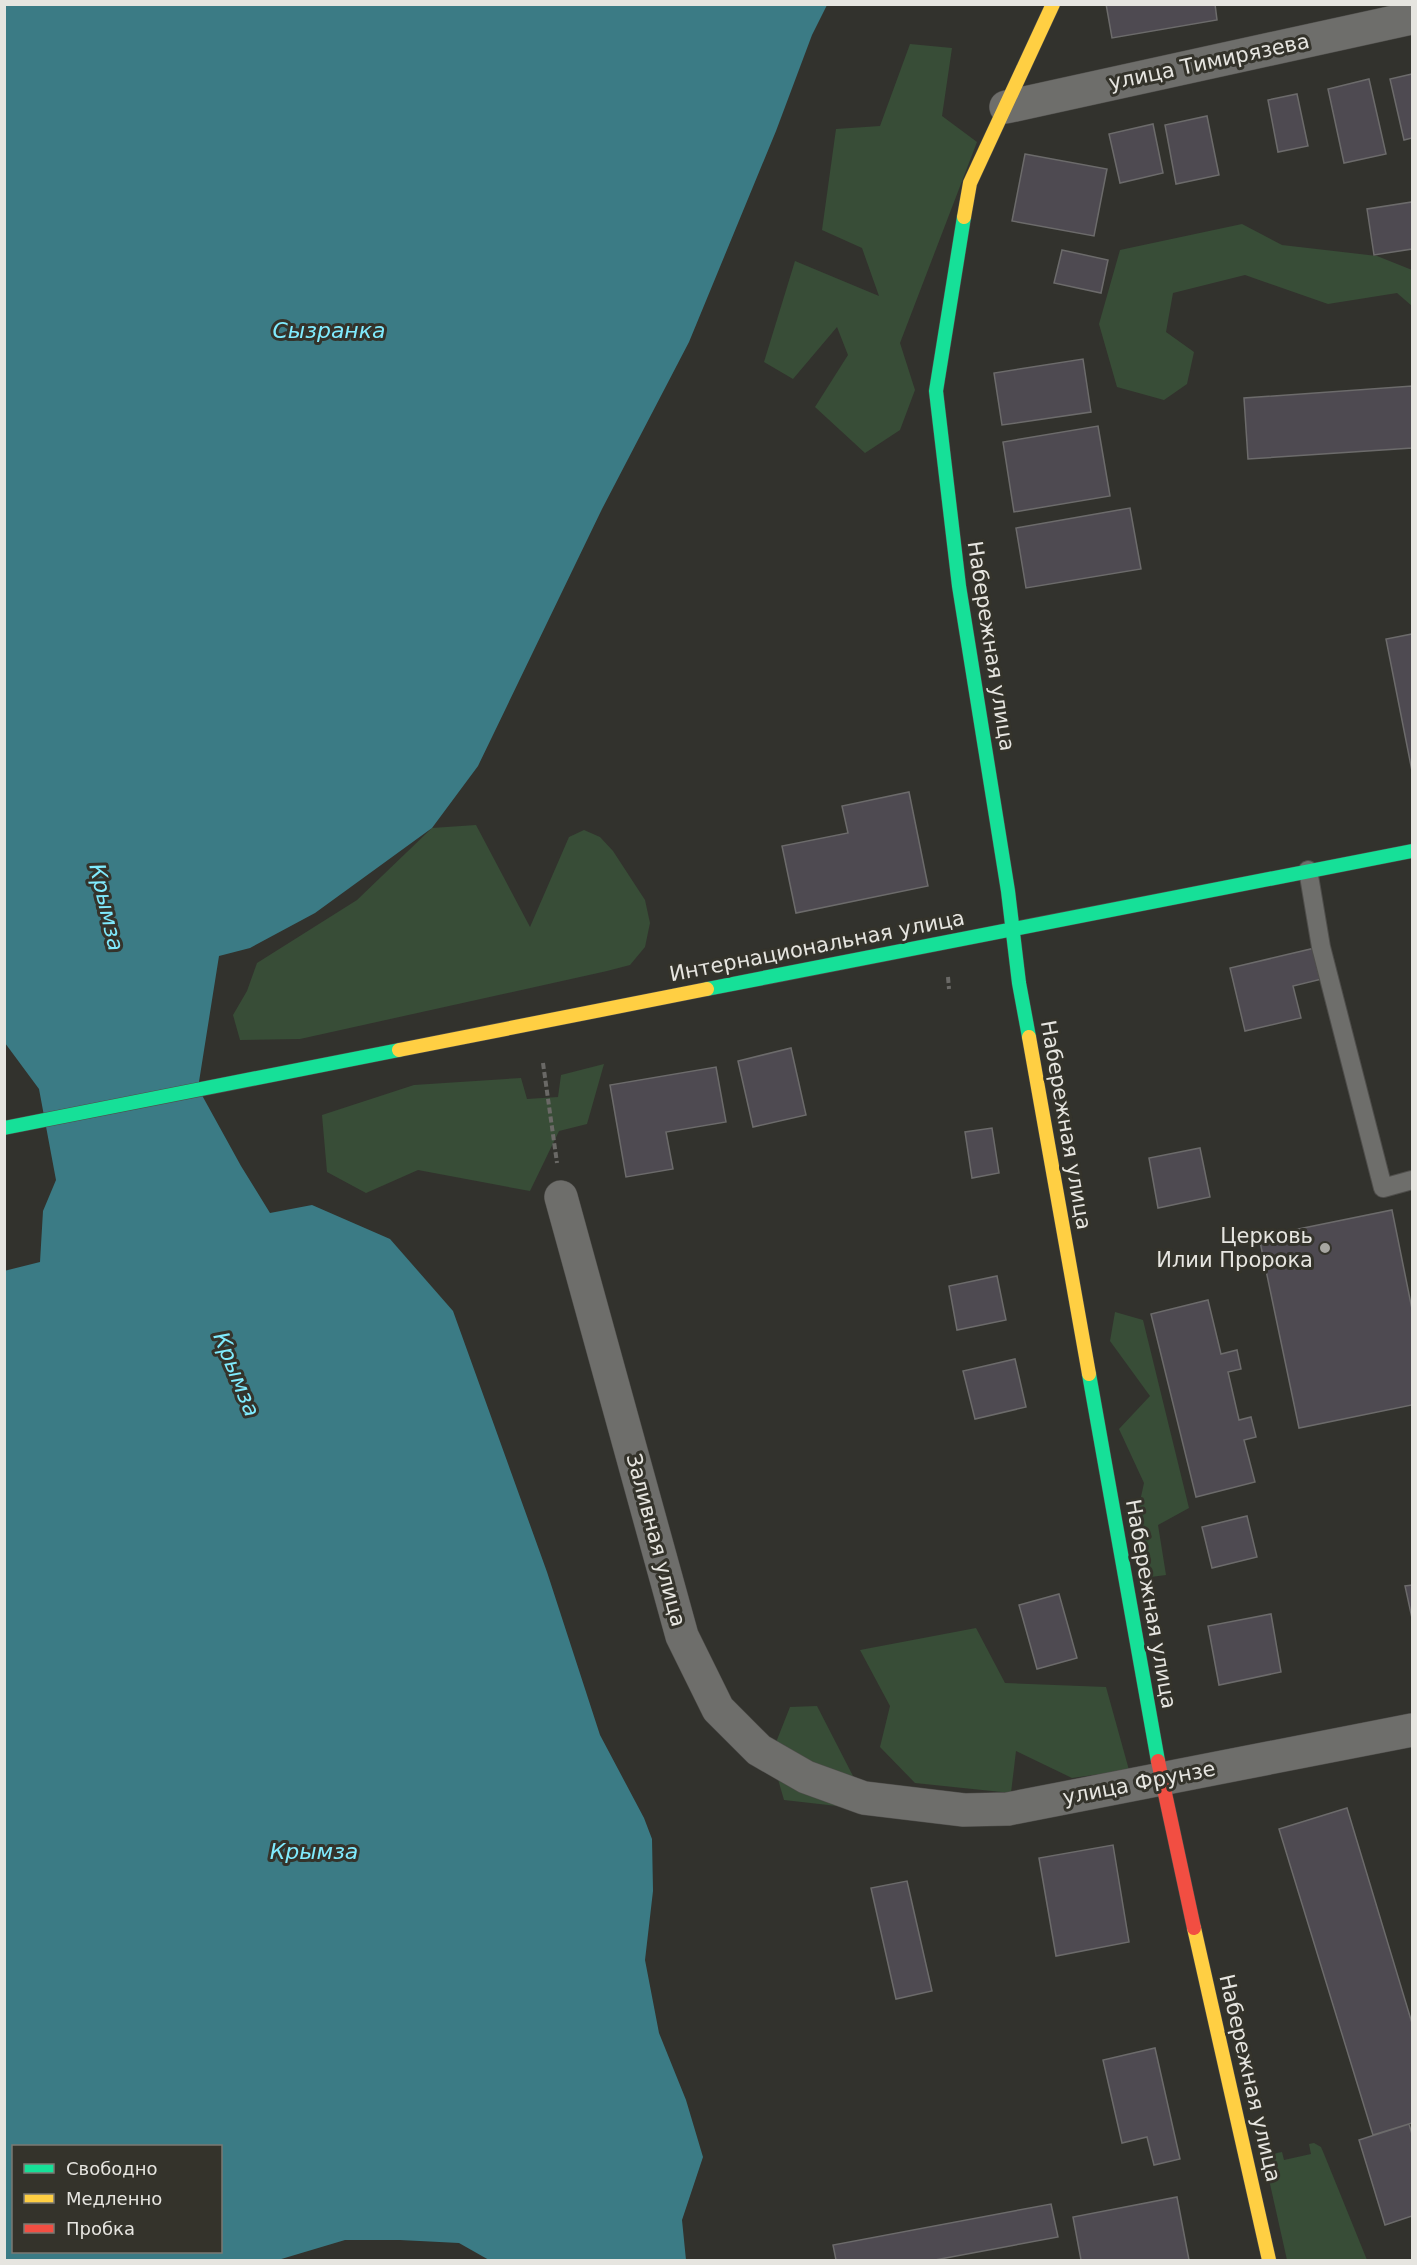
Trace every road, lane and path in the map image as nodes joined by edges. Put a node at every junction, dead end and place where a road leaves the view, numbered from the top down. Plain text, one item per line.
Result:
1 (1053, 4) edge
2 (1413, 18) edge
3 (1006, 107) junction
4 (1413, 851) edge
5 (1308, 870) junction
6 (1012, 928) junction
7 (543, 1063) dead end
8 (4, 1128) edge
9 (1413, 1180) edge
10 (561, 1197) joint
11 (1413, 1730) edge
12 (1161, 1779) junction
13 (864, 1798) joint
14 (1269, 2260) edge

1 - 3 street, Набережная улица
2 - 3 street, улица Тимирязева
3 - 6 street, Набережная улица
4 - 5 street, Интернациональная улица
5 - 6 street, Интернациональная улица
5 - 9 lane
6 - 8 street, Интернациональная улица
6 - 12 street, Набережная улица
7 - 10 path
10 - 13 street, Заливная улица
11 - 12 street, улица Фрунзе
12 - 13 street, улица Фрунзе
12 - 14 street, Набережная улица

